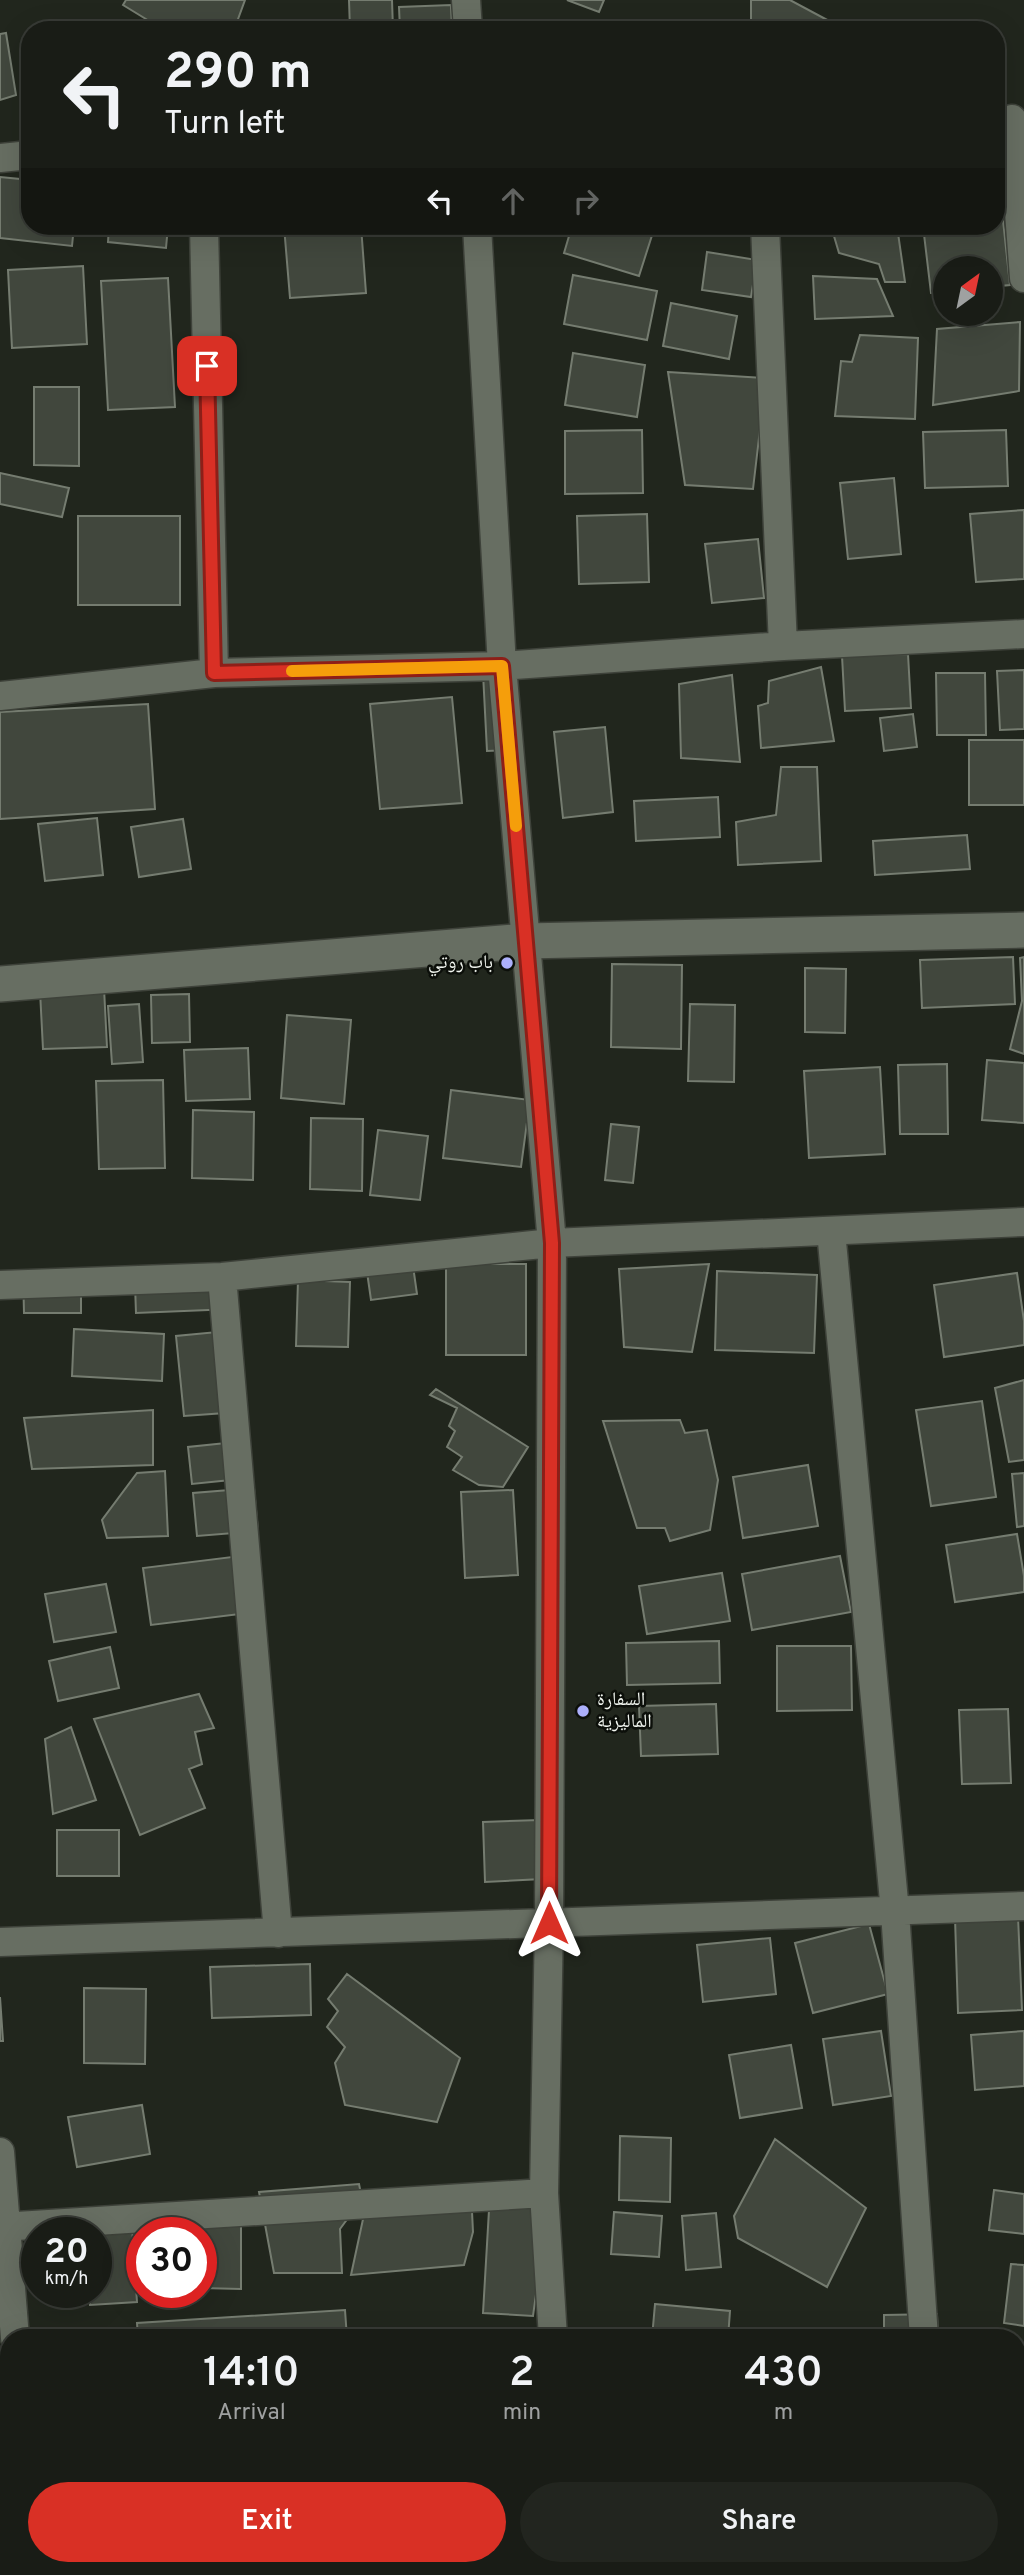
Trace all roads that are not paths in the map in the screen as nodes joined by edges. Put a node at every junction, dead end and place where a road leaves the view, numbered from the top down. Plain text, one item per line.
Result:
1 (466, 0) edge
2 (467, 21) edge
3 (1011, 119) edge
4 (21, 156) edge
5 (0, 158) edge
6 (204, 235) edge
7 (478, 235) edge
8 (765, 235) edge
9 (1024, 278) edge
10 (1024, 634) edge
11 (783, 646) junction
12 (502, 666) junction
13 (214, 673) junction
14 (0, 696) edge
15 (1024, 930) edge
16 (526, 941) junction
17 (0, 984) edge
18 (1024, 1222) edge
19 (831, 1231) junction
20 (552, 1243) junction
21 (222, 1277) junction
22 (0, 1285) edge
23 (1024, 1906) edge
24 (895, 1912) junction
25 (549, 1923) junction
26 (278, 1933) junction
27 (0, 1942) edge
28 (0, 2152) edge
29 (544, 2193) junction
30 (2, 2227) edge
31 (14, 2329) edge
32 (552, 2329) edge
33 (923, 2329) edge

1 - 2 street
3 - 9 street
4 - 5 street
6 - 13 street
7 - 12 street
8 - 11 street
10 - 11 street
11 - 12 street
12 - 13 street
12 - 16 street
13 - 14 street
15 - 16 street
16 - 17 street
16 - 20 street
18 - 19 street
19 - 20 street
19 - 24 street
20 - 21 street
20 - 25 street
21 - 22 street
21 - 26 street
23 - 24 street
24 - 25 street
24 - 33 street
25 - 26 street
25 - 29 street
26 - 27 street
28 - 30 street
29 - 30 street
29 - 32 street
30 - 31 street

